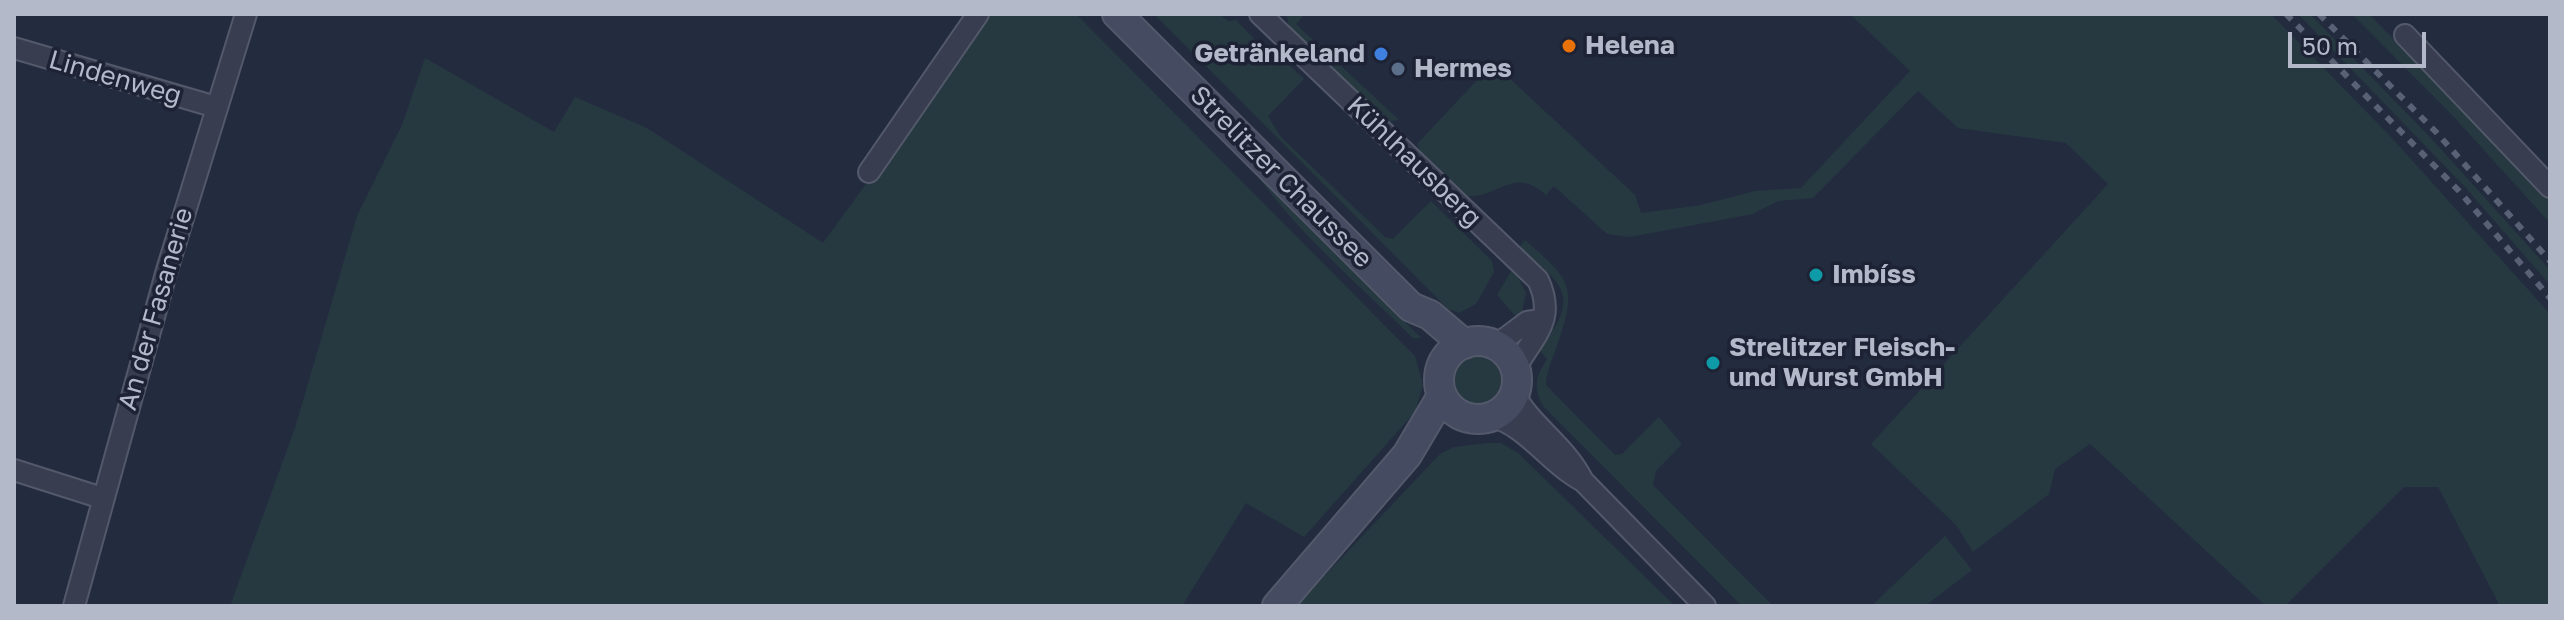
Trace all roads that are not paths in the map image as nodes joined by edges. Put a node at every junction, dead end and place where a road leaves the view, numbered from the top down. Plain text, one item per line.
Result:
1 (246, 14) edge
2 (978, 14) edge
3 (1117, 14) edge
4 (1260, 14) edge
5 (2405, 35) dead end
6 (14, 48) edge
7 (216, 107) junction
8 (869, 172) dead end
9 (2550, 187) edge
10 (1541, 320) junction
11 (1495, 346) junction
12 (1453, 353) junction
13 (1514, 381) junction
14 (1442, 396) junction
15 (1478, 416) junction
16 (1407, 455) junction
17 (14, 470) edge
18 (1583, 481) junction
19 (102, 498) junction
20 (74, 606) edge
21 (1277, 606) edge
22 (1705, 606) edge

1 - 7 street, An der Fasanerie
2 - 8 street
3 - 12 main road, Strelitzer Chaussee
4 - 10 street, Kühlhausberg
5 - 9 street
6 - 7 street, Lindenweg
7 - 19 street, An der Fasanerie
10 - 11 street
10 - 13 street, Kühlhausberg
11 - 12 main road
11 - 13 main road
12 - 14 main road
13 - 15 main road
13 - 18 street
14 - 15 main road
14 - 16 main road
15 - 16 main road
15 - 18 street
16 - 21 main road
17 - 19 street
18 - 22 street
19 - 20 street, An der Fasanerie

